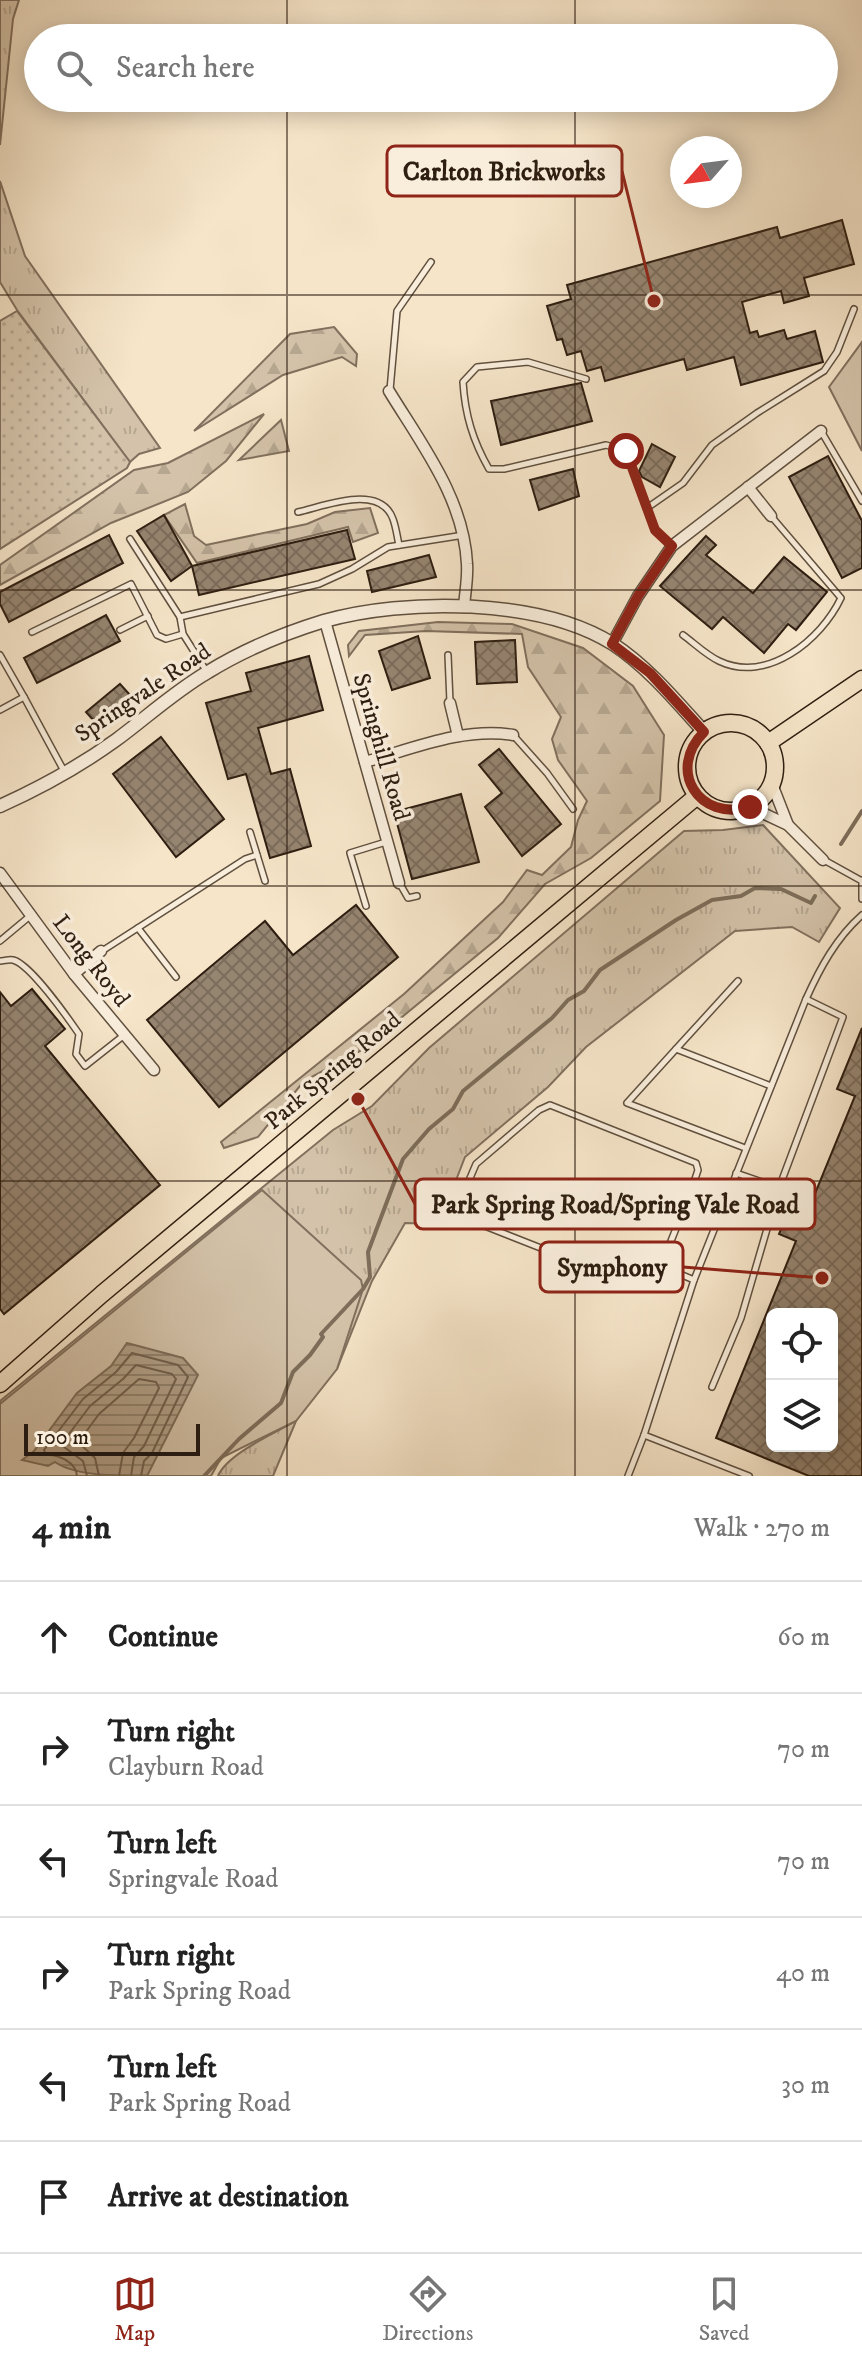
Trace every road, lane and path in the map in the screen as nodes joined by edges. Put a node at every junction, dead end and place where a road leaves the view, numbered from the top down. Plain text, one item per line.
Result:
1 (431, 262) dead end
2 (854, 309) dead end
3 (586, 379) dead end
4 (389, 391) joint
5 (821, 431) joint
6 (748, 487) junction
7 (862, 501) edge
8 (647, 508) junction
9 (298, 512) dead end
10 (771, 516) joint
11 (464, 535) junction
12 (130, 539) dead end
13 (399, 545) junction
14 (672, 546) junction
15 (464, 607) junction
16 (148, 616) junction
17 (180, 617) junction
18 (325, 621) junction
19 (120, 630) dead end
20 (32, 632) dead end
21 (183, 634) junction
22 (683, 635) dead end
23 (612, 644) junction
24 (0, 655) edge
25 (448, 655) dead end
26 (207, 672) junction
27 (862, 679) edge
28 (24, 697) junction
29 (450, 703) joint
30 (0, 710) edge
31 (704, 732) junction
32 (513, 735) joint
33 (458, 736) junction
34 (768, 743) junction
35 (365, 762) junction
36 (64, 772) junction
37 (772, 784) junction
38 (697, 796) junction
39 (0, 806) edge
40 (750, 807) junction
41 (573, 809) dead end
42 (788, 825) junction
43 (250, 832) dead end
44 (387, 842) junction
45 (257, 855) junction
46 (823, 860) joint
47 (0, 873) edge
48 (862, 880) edge
49 (265, 881) dead end
50 (399, 883) joint
51 (417, 896) dead end
52 (862, 899) edge
53 (366, 906) dead end
54 (862, 915) edge
55 (30, 916) junction
56 (138, 928) junction
57 (0, 941) edge
58 (101, 951) joint
59 (0, 961) edge
60 (74, 974) junction
61 (176, 977) dead end
62 (738, 981) dead end
63 (806, 999) junction
64 (124, 1035) junction
65 (676, 1049) junction
66 (154, 1070) dead end
67 (771, 1086) junction
68 (745, 1148) junction
69 (736, 1173) junction
70 (779, 1188) junction
71 (691, 1191) junction
72 (723, 1202) junction
73 (661, 1266) junction
74 (694, 1280) junction
75 (0, 1384) edge
76 (712, 1387) dead end
77 (644, 1435) junction
78 (628, 1476) edge
79 (749, 1476) edge

1 - 4 lane
2 - 8 lane
3 - 8 lane
4 - 11 street
5 - 6 street
5 - 7 lane
6 - 10 street
6 - 14 street
8 - 14 lane
9 - 13 lane
10 - 22 lane
11 - 13 lane
11 - 15 street
12 - 17 lane
13 - 17 lane
14 - 23 street
15 - 18 street, Springvale Road
15 - 23 street, Springvale Road
16 - 19 lane
16 - 20 lane
16 - 21 lane
17 - 21 lane
18 - 26 street, Springvale Road
18 - 35 street, Springhill Road
21 - 26 lane
23 - 31 street, Springvale Road
24 - 28 lane
25 - 29 lane
26 - 36 street, Springvale Road
27 - 34 main road
28 - 30 lane
28 - 36 lane
29 - 33 street
31 - 34 main road
31 - 38 main road
32 - 33 street
32 - 41 lane
33 - 35 street
34 - 37 main road
35 - 44 street, Springhill Road
36 - 39 street, Springvale Road
37 - 40 main road
37 - 42 street
38 - 40 main road
38 - 75 main road, Park Spring Road
40 - 42 street
42 - 46 street
43 - 45 lane
44 - 50 street, Springhill Road
44 - 53 lane
45 - 49 lane
45 - 56 lane
46 - 48 lane
47 - 55 street, Long Royd
48 - 52 lane
50 - 51 lane
54 - 63 lane
55 - 57 lane
55 - 60 street, Long Royd
56 - 58 lane
56 - 61 lane
58 - 60 street
59 - 64 lane
60 - 64 street, Long Royd
62 - 65 lane
63 - 67 lane
63 - 70 lane
64 - 66 street, Long Royd
65 - 67 lane
65 - 68 lane
67 - 68 lane
68 - 69 lane
69 - 70 lane
69 - 72 lane
70 - 76 lane
71 - 72 lane
71 - 73 lane
71 - 73 lane
72 - 74 lane
73 - 74 lane
74 - 77 lane
77 - 78 lane
77 - 79 lane

